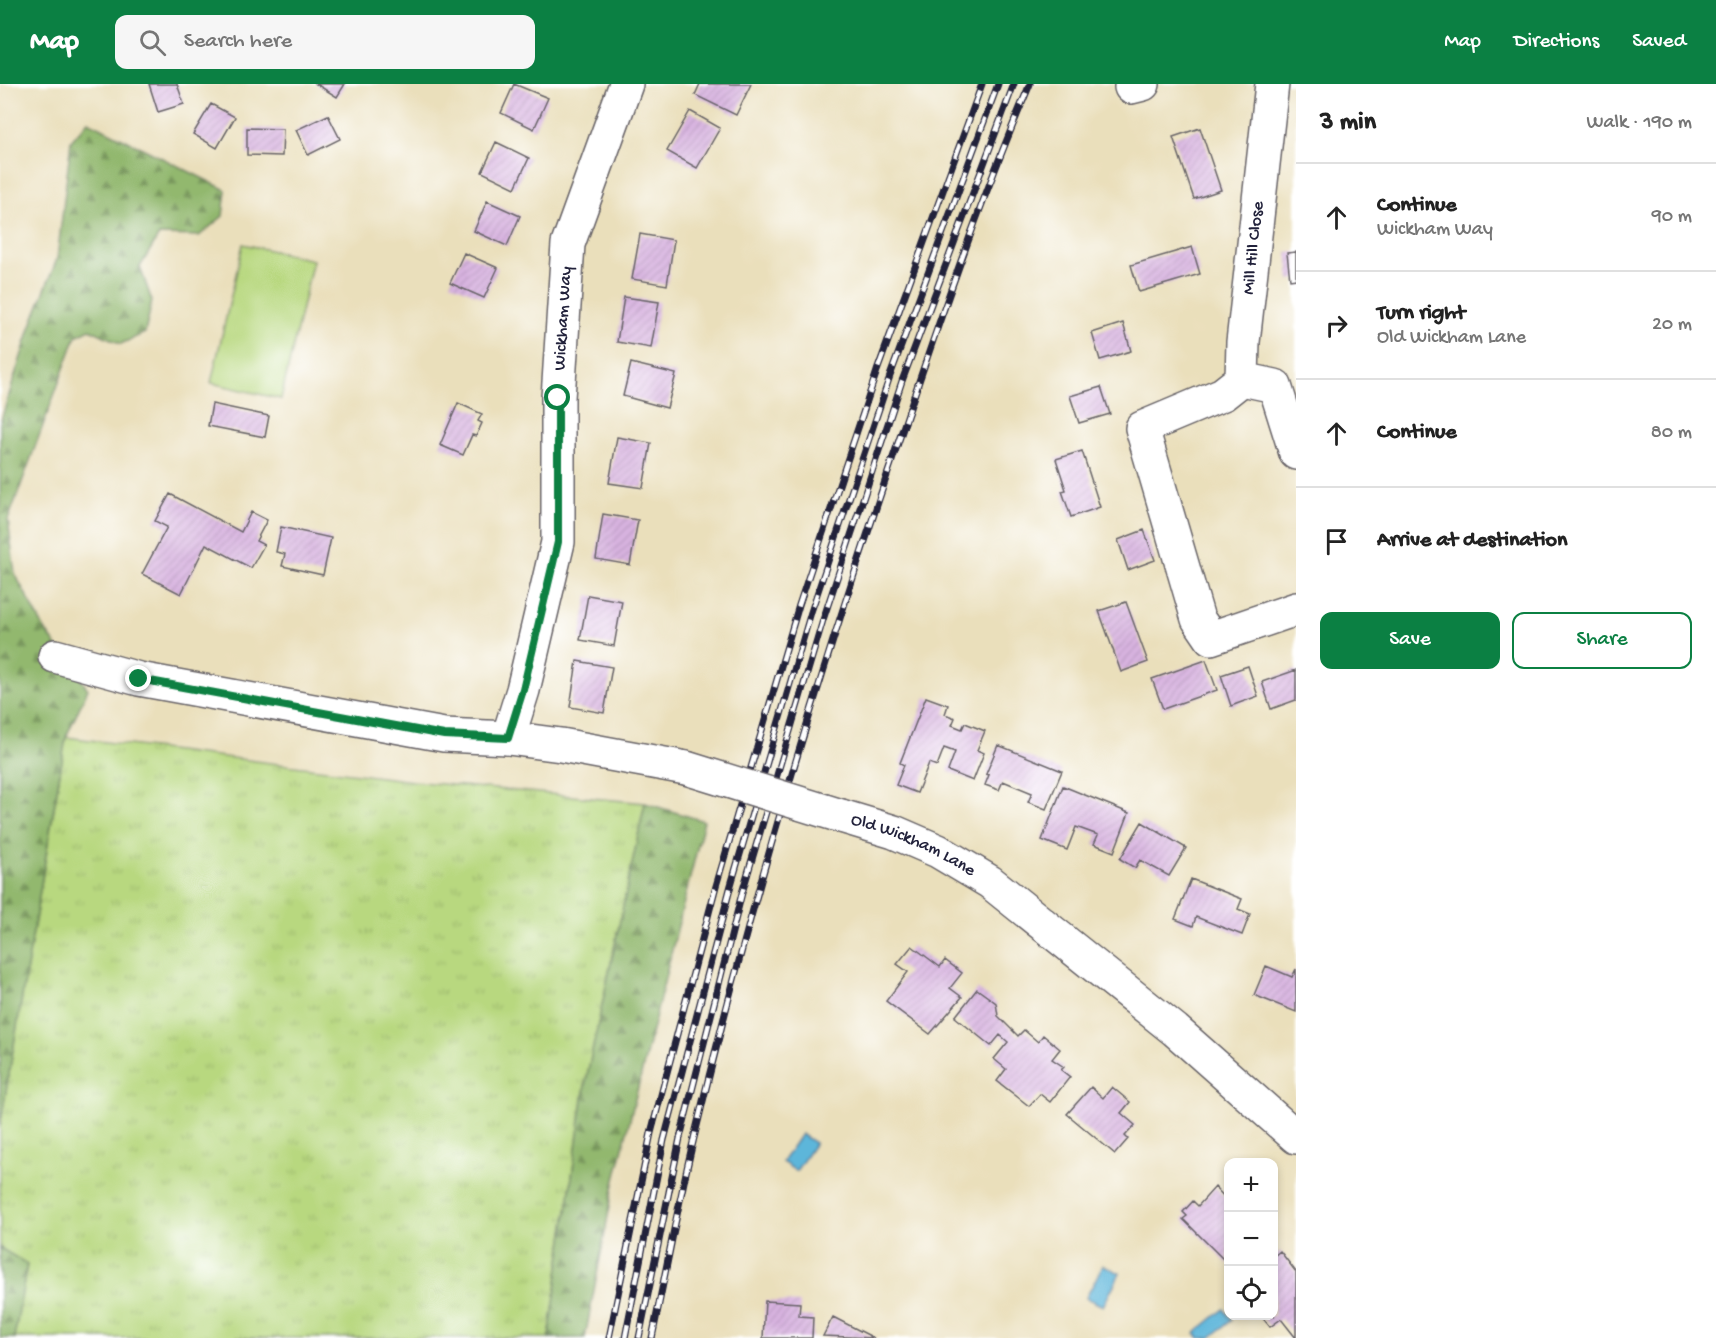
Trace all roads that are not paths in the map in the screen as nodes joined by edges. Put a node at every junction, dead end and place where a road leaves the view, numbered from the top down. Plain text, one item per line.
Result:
1 (626, 84) edge
2 (1272, 84) edge
3 (1242, 379) junction
4 (1296, 453) edge
5 (1296, 609) edge
6 (55, 656) dead end
7 (508, 738) junction
8 (1296, 1137) edge

1 - 7 street, Wickham Way
2 - 3 street, Mill Hill Close
3 - 4 street
3 - 5 street
6 - 7 street, Old Wickham Lane
7 - 8 street, Old Wickham Lane, bridge

